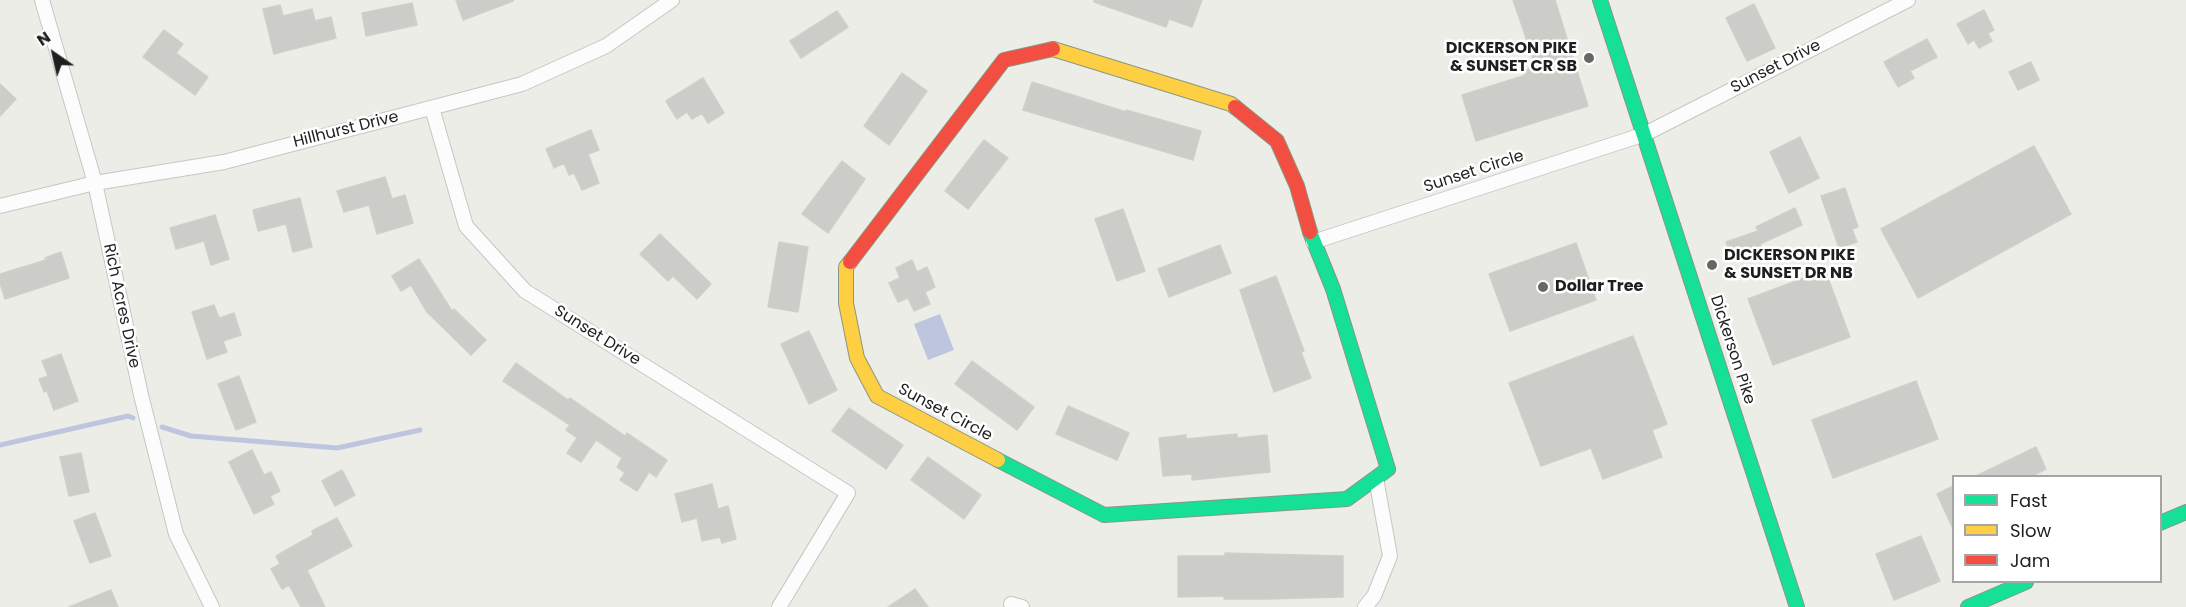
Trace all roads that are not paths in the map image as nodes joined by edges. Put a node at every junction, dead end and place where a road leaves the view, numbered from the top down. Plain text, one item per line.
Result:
1 (42, 0) edge
2 (672, 0) edge
3 (1600, 0) edge
4 (1908, 0) edge
5 (432, 108) junction
6 (1645, 134) junction
7 (95, 183) junction
8 (0, 206) edge
9 (1313, 242) junction
10 (1376, 478) junction
11 (2186, 512) edge
12 (2162, 522) edge
13 (2024, 583) edge
14 (212, 607) edge
15 (779, 607) edge
16 (1365, 607) edge
17 (1797, 607) edge
18 (1968, 607) edge

1 - 7 street, Rich Acres Drive
2 - 5 street, Hillhurst Drive
3 - 6 street, Dickerson Pike
4 - 6 street, Sunset Drive
5 - 7 street, Hillhurst Drive
5 - 15 street, Sunset Drive
6 - 9 street, Sunset Circle
6 - 17 street, Dickerson Pike
7 - 8 street, Hillhurst Drive
7 - 14 street, Rich Acres Drive
9 - 10 street, Sunset Circle
9 - 10 street, Sunset Circle
10 - 16 street
11 - 12 street
13 - 18 street

